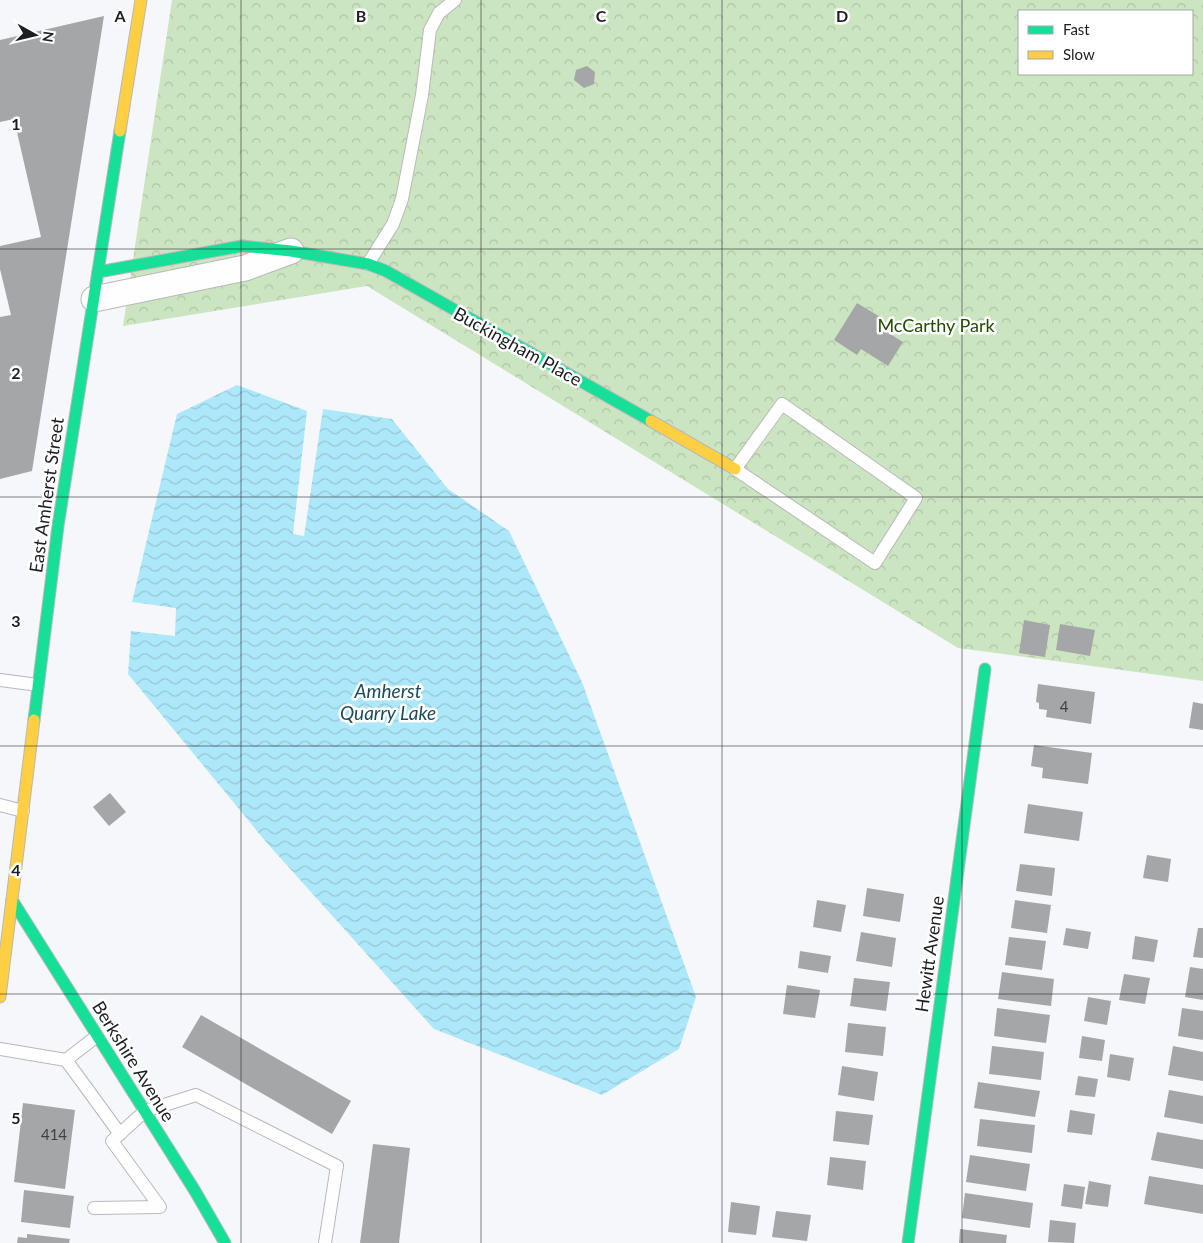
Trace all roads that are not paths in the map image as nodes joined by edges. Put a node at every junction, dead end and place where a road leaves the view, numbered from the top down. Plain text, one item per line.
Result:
1 (141, 0) edge
2 (455, 0) edge
3 (291, 250) junction
4 (368, 264) junction
5 (98, 272) junction
6 (94, 299) junction
7 (735, 469) junction
8 (985, 669) dead end
9 (0, 680) edge
10 (38, 685) junction
11 (0, 805) edge
12 (23, 811) junction
13 (12, 900) junction
14 (0, 997) edge
15 (98, 1036) junction
16 (0, 1049) edge
17 (66, 1060) junction
18 (145, 1111) junction
19 (120, 1134) junction
20 (94, 1208) dead end
21 (225, 1243) edge
22 (325, 1243) edge
23 (908, 1243) edge

1 - 5 street, East Amherst Street
2 - 4 lane
3 - 4 street, Buckingham Place
3 - 5 street, Buckingham Place
3 - 6 street
4 - 7 street, Buckingham Place
5 - 6 street, East Amherst Street
6 - 10 street, East Amherst Street
7 - 7 lane
8 - 23 street, Hewitt Avenue
9 - 10 lane
10 - 12 street, East Amherst Street
11 - 12 lane
12 - 13 street, East Amherst Street
13 - 14 street, East Amherst Street
13 - 15 street, Berkshire Avenue
15 - 17 lane
15 - 18 street, Berkshire Avenue
16 - 17 lane
17 - 19 lane
18 - 19 lane
18 - 21 street, Berkshire Avenue
18 - 22 lane
19 - 20 lane

